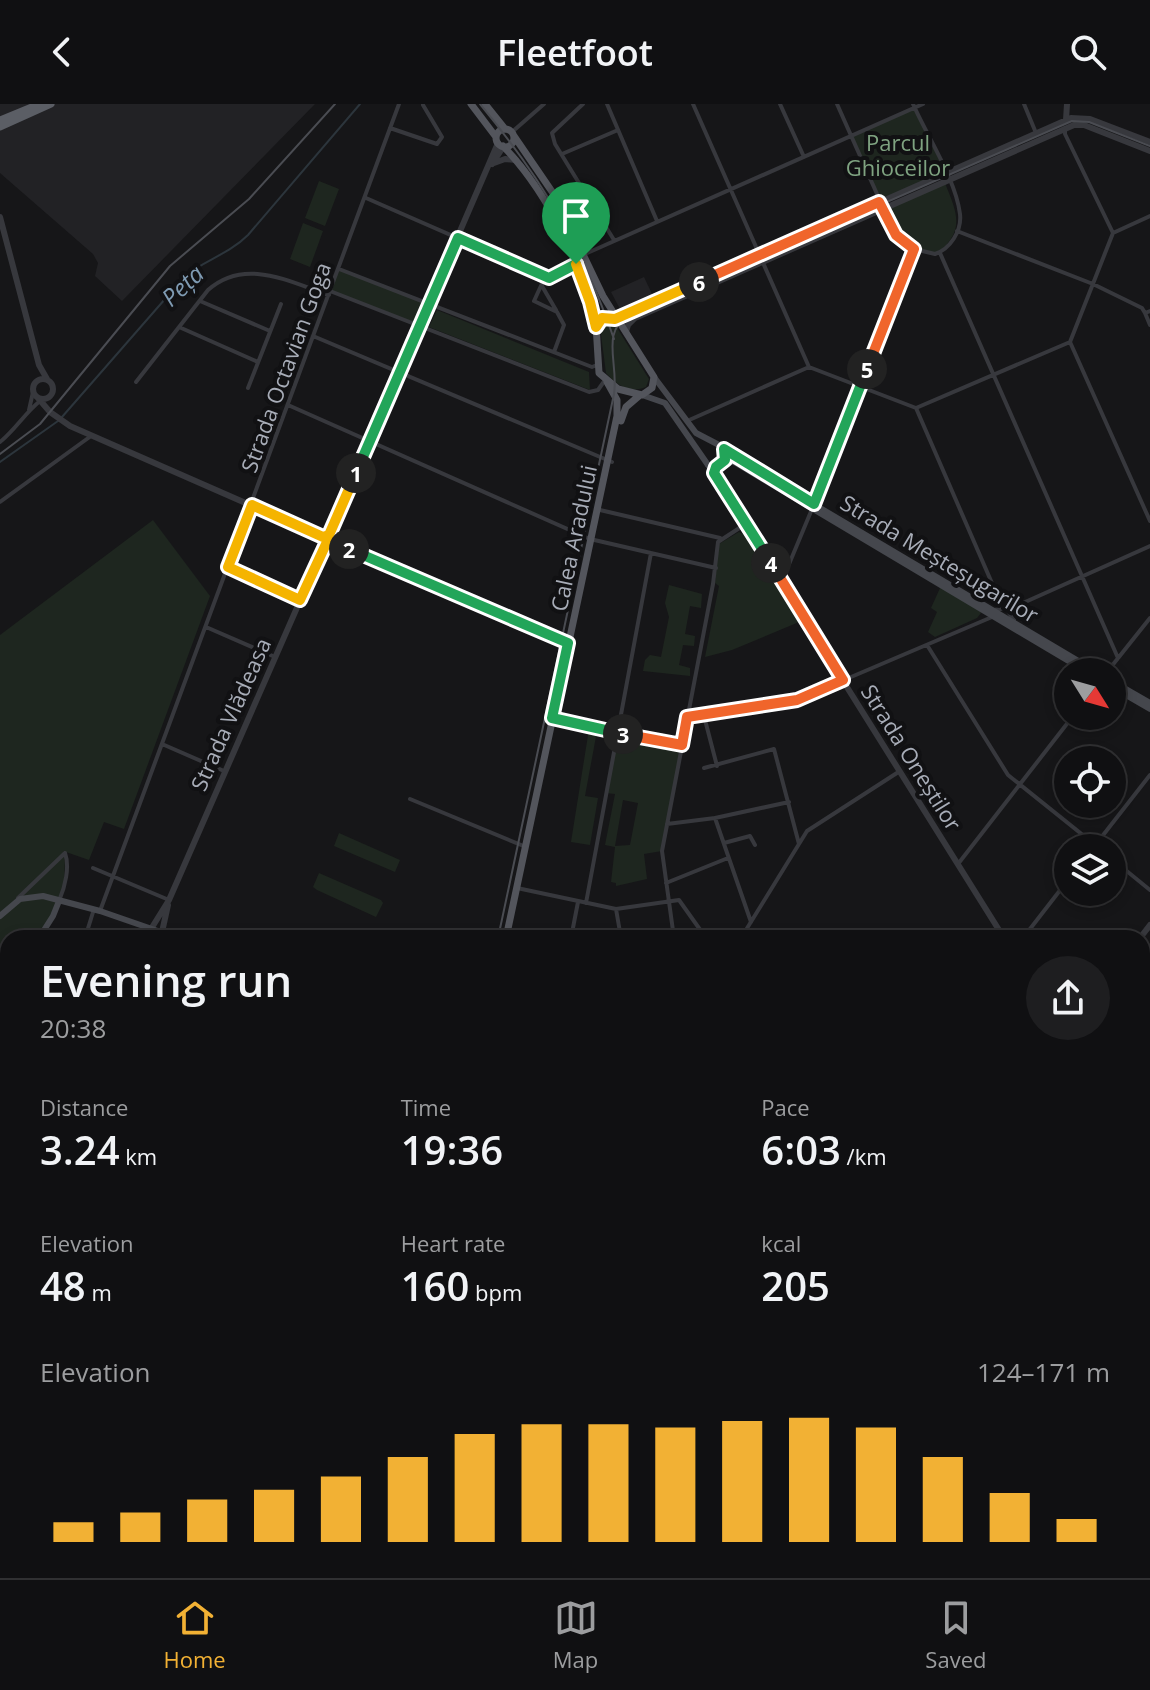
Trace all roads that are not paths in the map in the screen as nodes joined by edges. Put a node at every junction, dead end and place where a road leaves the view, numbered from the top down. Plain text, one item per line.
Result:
1 (39, 104) edge
2 (51, 104) edge
3 (399, 104) edge
4 (471, 104) edge
5 (485, 104) edge
6 (583, 104) edge
7 (607, 104) edge
8 (693, 104) edge
9 (780, 104) edge
10 (837, 104) edge
11 (923, 104) edge
12 (1024, 104) edge
13 (1067, 104) edge
14 (423, 105) edge
15 (541, 105) edge
16 (913, 106) edge
17 (1067, 119) junction
18 (0, 120) edge
19 (3, 128) edge
20 (390, 128) junction
21 (1065, 128) junction
22 (618, 130) junction
23 (510, 133) junction
24 (1036, 133) junction
25 (850, 136) junction
26 (1150, 142) edge
27 (500, 143) junction
28 (1150, 151) edge
29 (562, 154) junction
30 (804, 157) junction
31 (516, 160) junction
32 (491, 165) junction
33 (947, 176) junction
34 (482, 181) junction
35 (731, 189) junction
36 (366, 198) junction
37 (880, 205) junction
38 (1150, 216) edge
39 (0, 217) edge
40 (657, 221) junction
41 (957, 231) junction
42 (1113, 233) junction
43 (458, 238) junction
44 (614, 240) junction
45 (914, 249) junction
46 (940, 253) junction
47 (585, 254) junction
48 (761, 259) junction
49 (576, 264) junction
50 (339, 269) junction
51 (545, 277) junction
52 (1093, 284) junction
53 (541, 285) junction
54 (329, 293) junction
55 (200, 301) junction
56 (281, 304) dead end
57 (429, 304) junction
58 (557, 312) junction
59 (1148, 312) edge
60 (615, 318) junction
61 (1150, 325) edge
62 (179, 327) junction
63 (596, 327) junction
64 (420, 328) junction
65 (270, 331) junction
66 (313, 336) junction
67 (626, 336) junction
68 (1070, 342) junction
69 (554, 352) junction
70 (258, 362) junction
71 (39, 365) junction
72 (597, 365) junction
73 (809, 367) junction
74 (400, 372) junction
75 (993, 376) junction
76 (654, 377) junction
77 (47, 379) junction
78 (606, 381) junction
79 (136, 382) dead end
80 (35, 383) junction
81 (860, 387) junction
82 (248, 388) dead end
83 (641, 395) junction
84 (41, 397) junction
85 (288, 405) junction
86 (916, 408) junction
87 (29, 410) junction
88 (687, 421) junction
89 (91, 436) junction
90 (370, 439) junction
91 (0, 442) edge
92 (714, 443) junction
93 (724, 449) junction
94 (703, 456) junction
95 (610, 462) junction
96 (715, 467) junction
97 (0, 502) edge
98 (252, 505) junction
99 (813, 506) junction
100 (600, 510) junction
101 (1150, 521) edge
102 (746, 524) junction
103 (720, 538) junction
104 (592, 539) junction
105 (327, 540) junction
106 (1150, 546) edge
107 (651, 553) junction
108 (228, 567) junction
109 (716, 568) junction
110 (1081, 578) junction
111 (782, 581) junction
112 (998, 597) junction
113 (300, 600) junction
114 (1014, 607) junction
115 (1005, 608) junction
116 (993, 613) junction
117 (1011, 616) junction
118 (1150, 618) edge
119 (1017, 624) junction
120 (206, 627) junction
121 (570, 644) junction
122 (927, 645) junction
123 (275, 657) junction
124 (1065, 658) edge
125 (1074, 658) edge
126 (1118, 658) joint
127 (843, 680) junction
128 (1126, 692) edge
129 (1150, 706) edge
130 (704, 716) junction
131 (687, 717) junction
132 (554, 718) junction
133 (1062, 730) edge
134 (617, 732) junction
135 (162, 744) junction
136 (682, 745) junction
137 (717, 766) junction
138 (704, 768) dead end
139 (224, 771) junction
140 (900, 771) junction
141 (1150, 775) edge
142 (1019, 786) junction
143 (410, 799) dead end
144 (789, 802) junction
145 (715, 818) junction
146 (667, 824) junction
147 (1080, 834) edge
148 (1106, 834) edge
149 (723, 843) junction
150 (799, 844) junction
151 (755, 845) dead end
152 (527, 847) junction
153 (728, 858) junction
154 (958, 864) junction
155 (93, 868) dead end
156 (1126, 870) edge
157 (113, 876) junction
158 (666, 883) junction
159 (518, 889) junction
160 (1150, 890) edge
161 (1054, 898) edge
162 (169, 900) junction
163 (59, 901) junction
164 (669, 901) junction
165 (578, 902) junction
166 (586, 903) junction
167 (10, 905) junction
168 (616, 909) junction
169 (97, 910) junction
170 (0, 916) edge
171 (751, 922) junction
172 (151, 929) junction
173 (44, 930) edge
174 (88, 930) edge
175 (155, 930) edge
176 (162, 930) edge
177 (509, 930) edge
178 (573, 930) edge
179 (620, 930) edge
180 (673, 930) edge
181 (701, 930) edge
182 (746, 930) edge
183 (999, 930) edge
184 (1029, 930) edge

1 - 18 highway
2 - 19 highway
3 - 20 street, Strada Octavian Goga
4 - 27 main road, Calea Aradului
5 - 23 main road
6 - 29 street
7 - 22 street
8 - 35 street
9 - 30 street
10 - 25 street
11 - 16 street
12 - 24 street
13 - 17 street
14 - 20 street
15 - 23 street
16 - 25 street
16 - 33 street
17 - 21 street
17 - 24 street
17 - 26 street
20 - 36 street, Strada Octavian Goga
21 - 28 street
21 - 33 street
21 - 42 street
22 - 29 street
22 - 40 street
23 - 27 main road
23 - 27 main road
23 - 47 main road
24 - 33 street
25 - 30 street
25 - 37 street
27 - 31 main road, Calea Aradului
27 - 32 street, Strada Vlădeasa
27 - 34 street, Strada Vlădeasa
29 - 44 street
30 - 35 street
31 - 32 street
31 - 49 main road, Calea Aradului
32 - 34 street, Strada Vlădeasa
33 - 37 street
33 - 41 street
34 - 43 street, Strada Vlădeasa
35 - 40 street
35 - 48 street
36 - 43 street
36 - 50 street, Strada Octavian Goga
37 - 45 street
37 - 48 street
38 - 42 street
39 - 71 street
40 - 44 street
41 - 46 street
41 - 52 street
42 - 52 street
43 - 51 street
43 - 57 street, Strada Vlădeasa
44 - 47 street
45 - 46 street
45 - 81 street
46 - 75 street
47 - 60 main road
48 - 60 street
48 - 67 street
48 - 73 street
49 - 51 street
49 - 63 main road, Calea Aradului
50 - 54 street, Strada Octavian Goga
50 - 57 street
51 - 53 street
52 - 59 street
52 - 68 street
53 - 58 street
53 - 58 street
54 - 55 street
54 - 64 street
54 - 66 street, Strada Octavian Goga
55 - 62 street
55 - 65 street
56 - 65 street
57 - 64 street, Strada Vlădeasa
57 - 69 street
58 - 69 street
59 - 61 street
60 - 63 main road
60 - 67 main road
62 - 70 street
62 - 79 street
63 - 72 main road, Calea Aradului
64 - 74 street, Strada Vlădeasa
64 - 78 street
65 - 70 street
66 - 74 street
66 - 85 street, Strada Octavian Goga
67 - 76 main road
68 - 75 street
68 - 101 street
69 - 72 street
70 - 82 street
71 - 77 street
71 - 80 street
72 - 78 main road, Calea Aradului
73 - 81 street
73 - 88 street
74 - 90 street, Strada Vlădeasa
74 - 95 street
75 - 86 street
75 - 110 street
76 - 83 main road, Calea Aradului
76 - 88 main road
77 - 80 street
77 - 84 street
78 - 83 main road
78 - 95 main road, Calea Aradului
80 - 84 street
81 - 86 street
81 - 99 street
83 - 94 main road
83 - 95 main road, Calea Aradului
84 - 87 street
84 - 87 street
84 - 89 street
85 - 90 street
85 - 98 street, Strada Octavian Goga
86 - 112 street
87 - 91 street
88 - 92 main road
89 - 97 street
89 - 98 street
90 - 104 street
90 - 105 street, Strada Vlădeasa
92 - 93 main road
92 - 94 main road
93 - 96 main road
93 - 99 main road, Strada Meșteșugarilor
94 - 96 main road
95 - 100 main road, Calea Aradului
95 - 104 main road, Calea Aradului
96 - 99 main road, Strada Meșteșugarilor
96 - 102 street, Strada Oneștilor
98 - 105 street
98 - 108 street, Strada Octavian Goga
99 - 111 street
99 - 116 main road, Strada Meșteșugarilor
100 - 103 street
100 - 104 main road, Calea Aradului
102 - 103 street
102 - 111 street, Strada Oneștilor
103 - 109 street
104 - 107 street
104 - 121 main road, Calea Aradului
105 - 113 street, Strada Vlădeasa
105 - 121 street
106 - 110 street
107 - 109 street
107 - 134 street
108 - 113 street
108 - 120 street, Strada Octavian Goga
109 - 131 street
110 - 114 street
110 - 126 street
111 - 127 street, Strada Oneștilor
112 - 115 street
112 - 116 street
113 - 123 street, Strada Vlădeasa
114 - 115 street
114 - 117 street
115 - 116 street
115 - 117 street
116 - 119 main road, Strada Meșteșugarilor
116 - 122 street
116 - 124 main road, Strada Meșteșugarilor
117 - 119 street
118 - 126 street
119 - 125 main road, Strada Meșteșugarilor
120 - 123 street
120 - 135 street, Strada Octavian Goga
121 - 132 main road, Calea Aradului
122 - 127 street
122 - 142 street
123 - 139 street, Strada Vlădeasa
127 - 130 street
127 - 140 street, Strada Oneștilor
128 - 129 main road
130 - 131 street
130 - 137 street
131 - 136 street
132 - 134 street
132 - 152 main road, Calea Aradului
133 - 142 street
134 - 136 street
134 - 166 street
135 - 139 street
135 - 157 street, Strada Octavian Goga
136 - 146 street
137 - 138 street
137 - 144 street
139 - 162 street, Strada Vlădeasa
140 - 150 street
140 - 154 street, Strada Oneștilor
141 - 148 street
142 - 147 street
142 - 154 street
143 - 152 street
144 - 145 street
144 - 150 street
145 - 146 street
145 - 149 street
146 - 158 street
149 - 151 street
149 - 153 street
150 - 171 street
152 - 159 main road, Calea Aradului
153 - 158 street
153 - 171 street
154 - 183 street, Strada Oneștilor
155 - 157 street
156 - 160 street
157 - 162 street
157 - 169 street, Strada Octavian Goga
158 - 164 street
159 - 165 street
159 - 177 main road, Calea Aradului
161 - 184 street
162 - 172 street, Strada Vlădeasa
162 - 176 street, Strada Vlădeasa
163 - 167 main road
163 - 167 street
163 - 169 main road
163 - 173 main road
164 - 168 street
164 - 180 street
164 - 181 street
165 - 166 street
165 - 178 street
166 - 168 street
167 - 170 main road
168 - 179 street
169 - 172 main road
169 - 174 street, Strada Octavian Goga
171 - 182 street
172 - 175 main road

